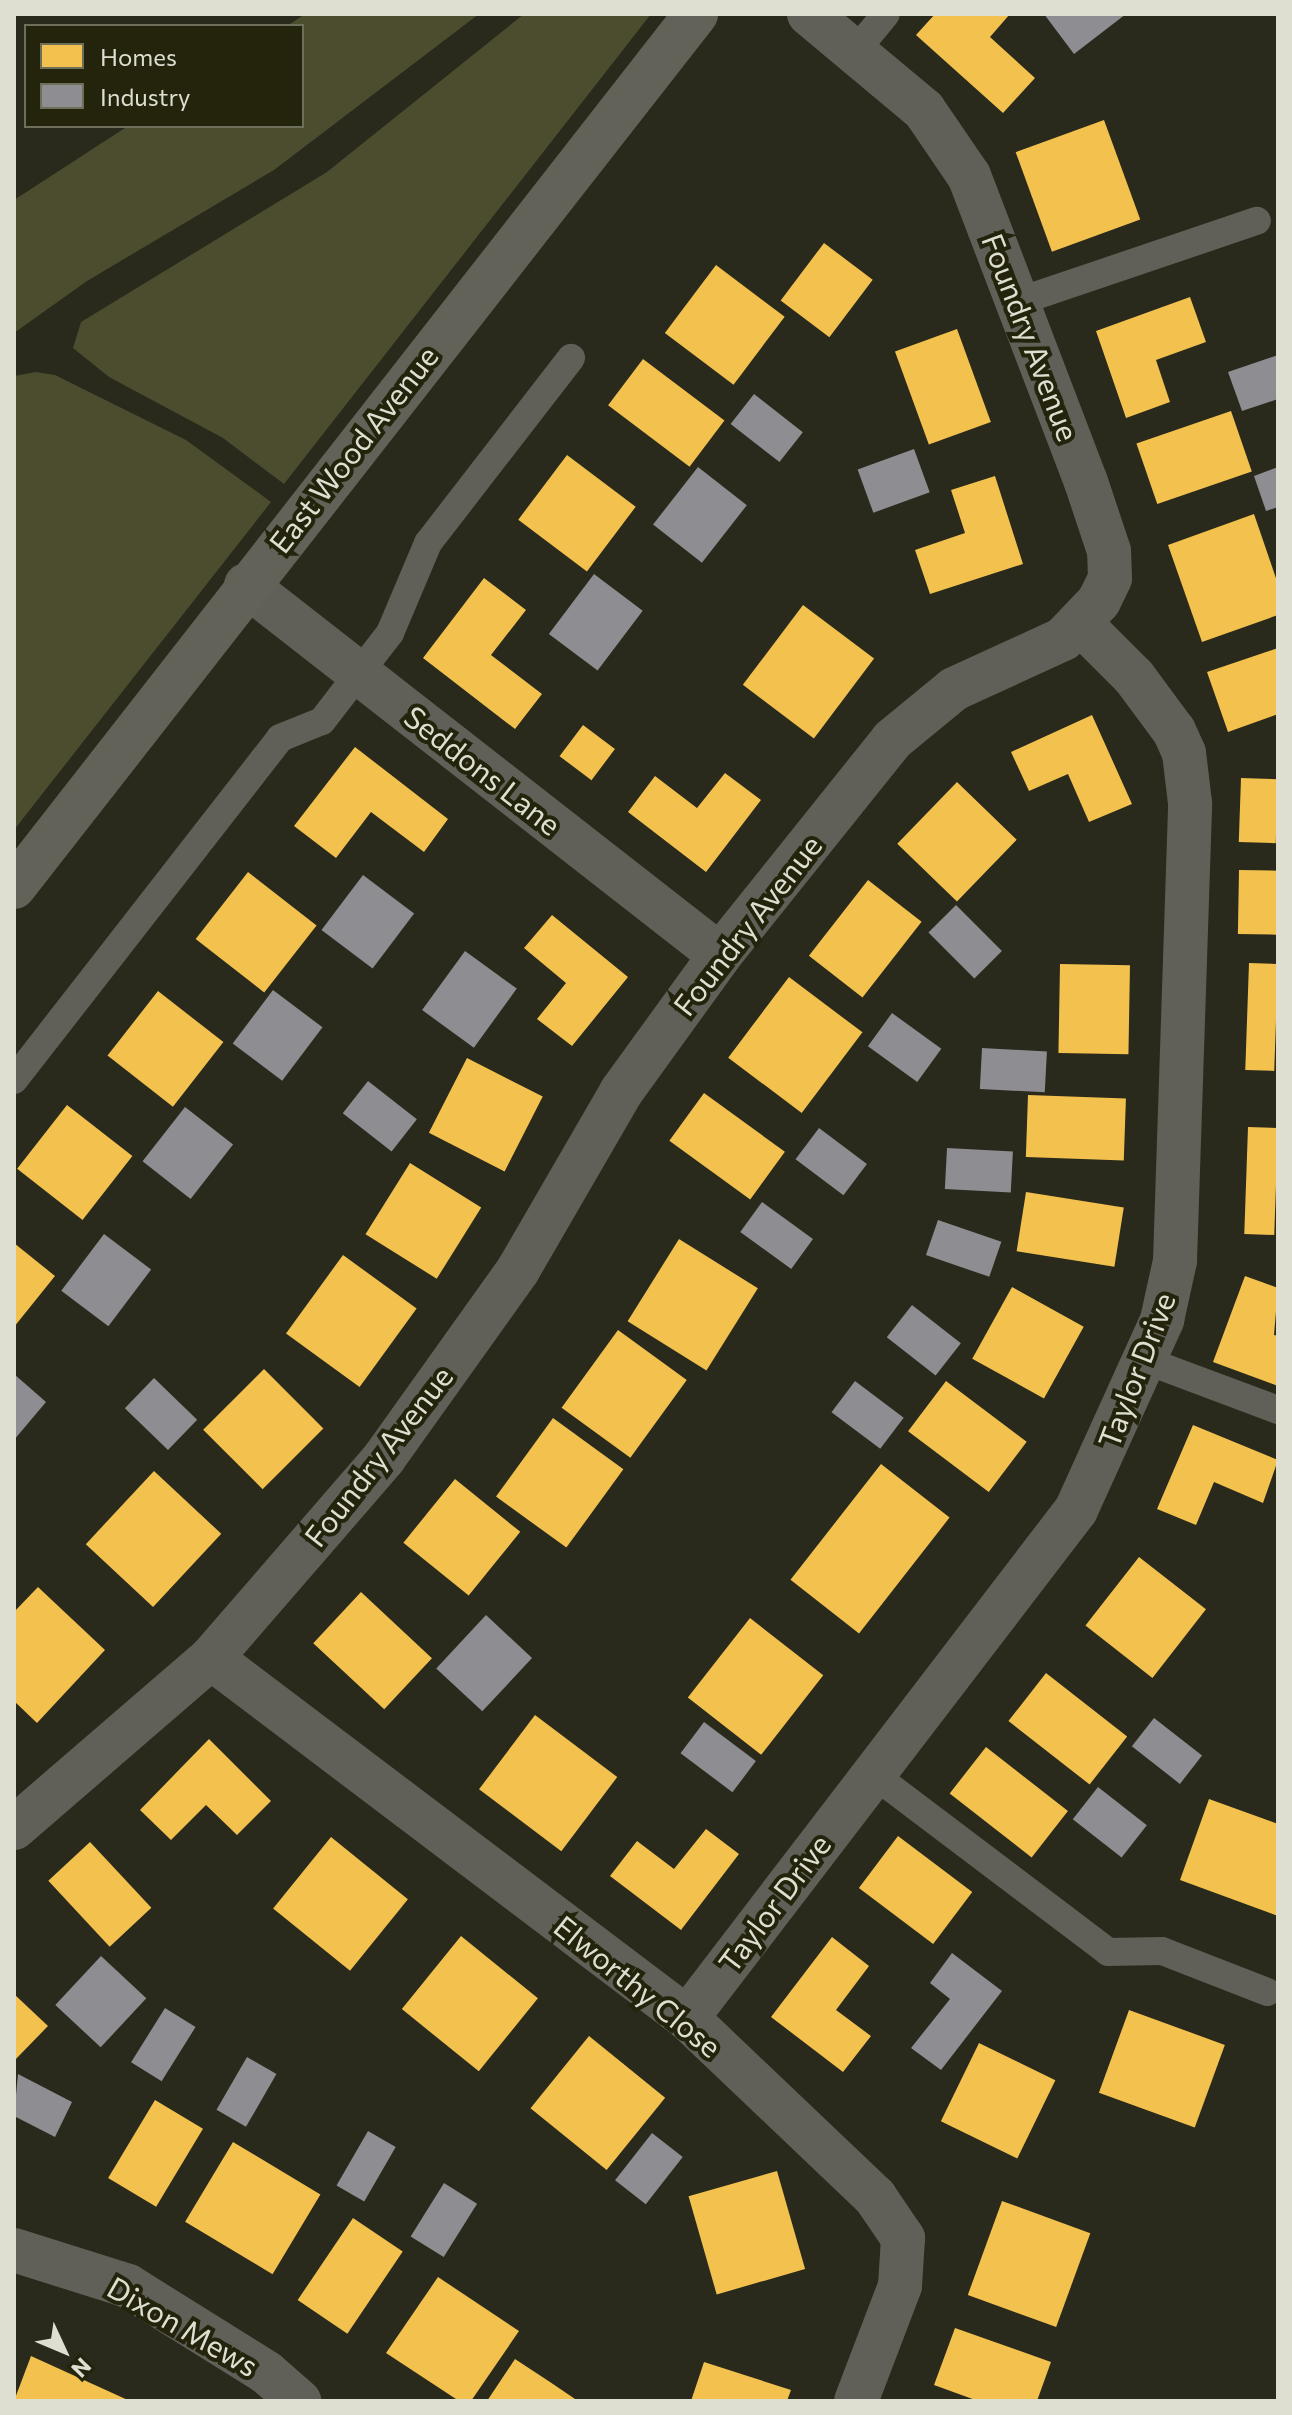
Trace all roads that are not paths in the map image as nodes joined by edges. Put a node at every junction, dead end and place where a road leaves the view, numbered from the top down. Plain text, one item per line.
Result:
1 (696, 14) edge
2 (809, 14) edge
3 (886, 14) edge
4 (857, 49) junction
5 (1257, 221) dead end
6 (1020, 301) junction
7 (571, 358) dead end
8 (246, 585) junction
9 (1080, 623) junction
10 (359, 672) junction
11 (14, 887) edge
12 (720, 955) junction
13 (14, 1080) edge
14 (1147, 1361) junction
15 (1278, 1410) edge
16 (211, 1658) junction
17 (873, 1774) junction
18 (14, 1828) edge
19 (1267, 1992) dead end
20 (687, 2018) junction
21 (14, 2250) edge
22 (299, 2401) edge
23 (856, 2401) edge

1 - 8 street, East Wood Avenue
2 - 4 street, Foundry Avenue
3 - 4 lane
4 - 6 street, Foundry Avenue
5 - 6 lane
6 - 9 street, Foundry Avenue
7 - 10 lane
8 - 10 street, Seddons Lane
8 - 11 street, East Wood Avenue
9 - 12 street, Foundry Avenue
9 - 14 street, Taylor Drive
10 - 12 street, Seddons Lane
10 - 13 lane
12 - 16 street, Foundry Avenue
14 - 15 lane
14 - 17 street, Taylor Drive
16 - 18 street, Foundry Avenue
16 - 20 street, Elworthy Close
17 - 19 lane
17 - 20 street, Taylor Drive
20 - 23 street, Elworthy Close
21 - 22 street, Dixon Mews

